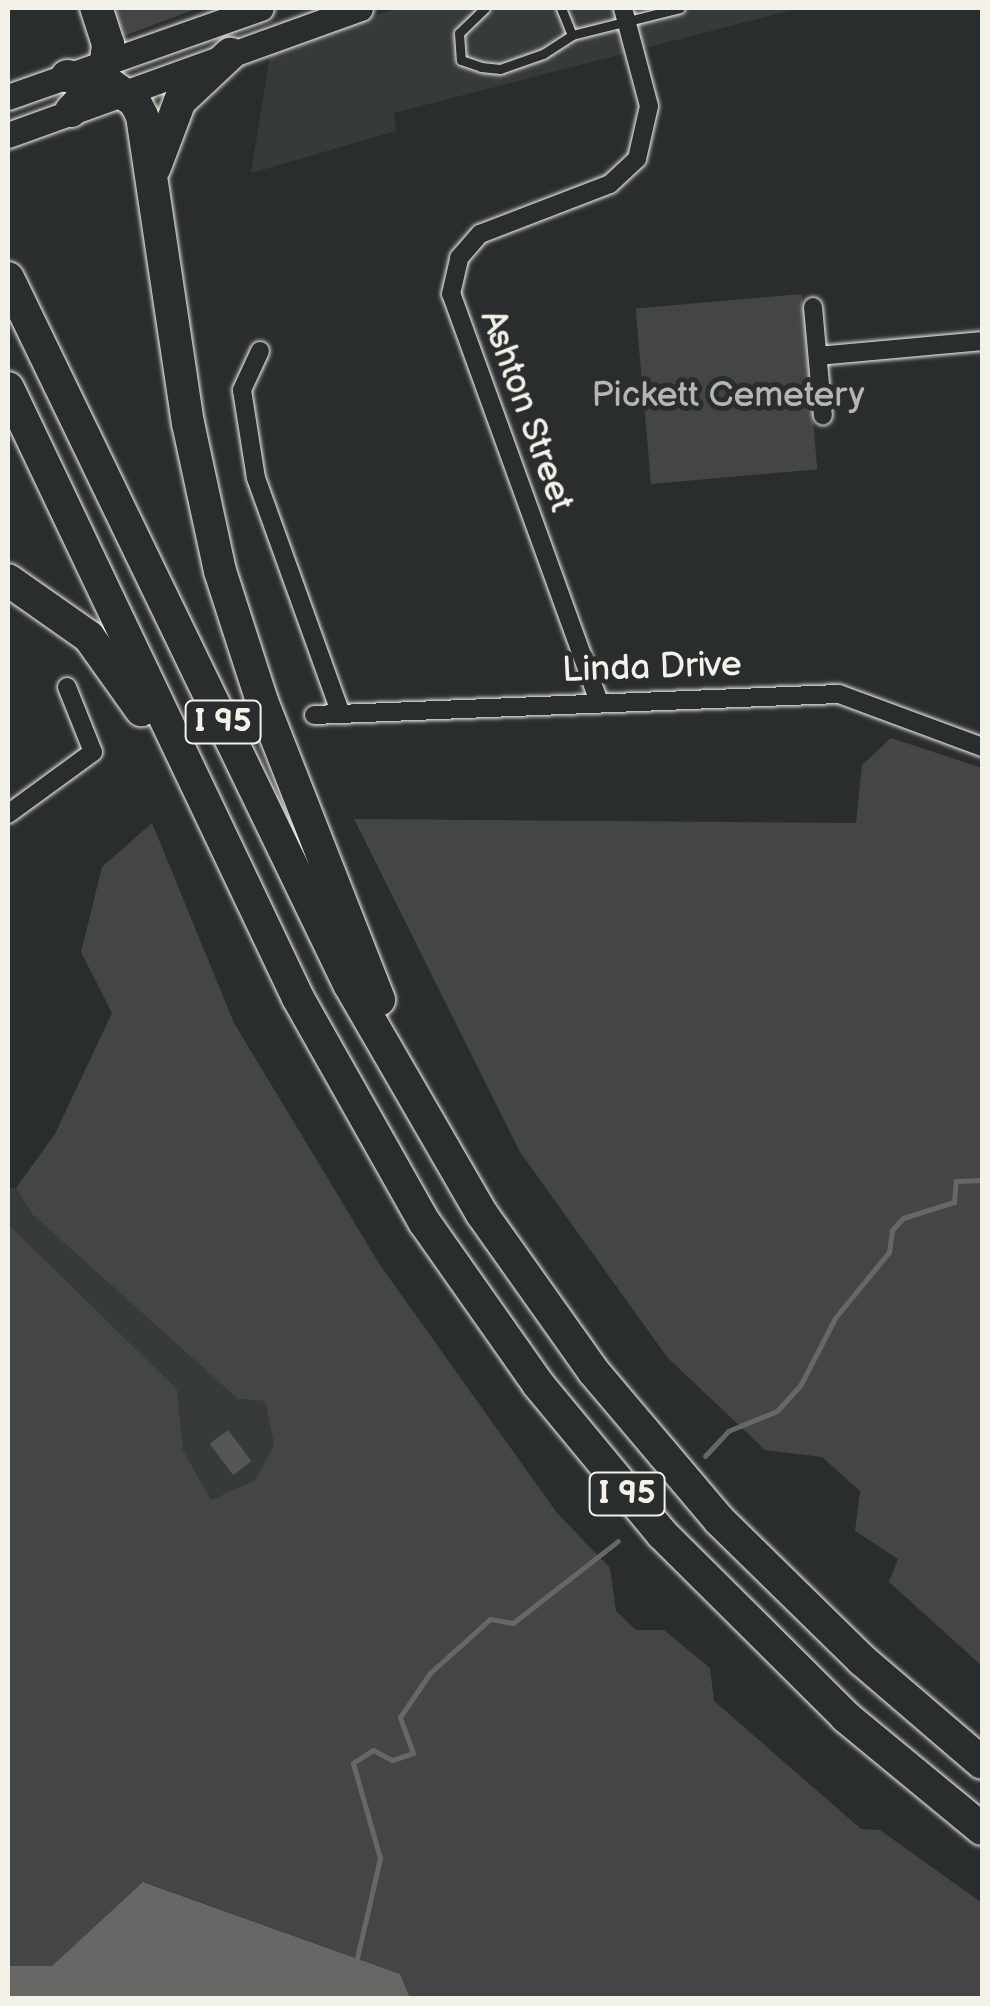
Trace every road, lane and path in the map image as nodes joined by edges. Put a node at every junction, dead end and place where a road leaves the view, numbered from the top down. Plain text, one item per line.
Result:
1 (96, 8) edge
2 (261, 8) edge
3 (360, 8) edge
4 (485, 8) edge
5 (561, 8) edge
6 (680, 8) edge
7 (626, 16) edge
8 (572, 35) junction
9 (230, 54) junction
10 (67, 76) joint
11 (110, 78) junction
12 (8, 97) edge
13 (71, 112) joint
14 (8, 135) edge
15 (152, 182) junction
16 (8, 278) edge
17 (813, 307) dead end
18 (982, 341) edge
19 (260, 351) dead end
20 (818, 356) junction
21 (8, 388) edge
22 (823, 416) dead end
23 (8, 580) edge
24 (67, 687) dead end
25 (599, 702) junction
26 (341, 714) junction
27 (314, 715) dead end
28 (982, 747) edge
29 (8, 814) edge
30 (231, 858) junction
31 (447, 1160) junction
32 (982, 1763) edge
33 (982, 1830) edge

1 - 11 highway
2 - 11 main road
3 - 9 main road
4 - 8 lane
5 - 8 lane
6 - 7 lane
7 - 8 lane
7 - 25 street, Ashton Street
9 - 11 main road
9 - 15 highway
10 - 11 highway
10 - 12 main road
11 - 13 highway
11 - 15 highway
13 - 14 main road
15 - 31 highway
16 - 31 highway, I 95
17 - 20 street
18 - 20 street
19 - 26 street
20 - 22 street
21 - 30 highway, I 95
23 - 30 highway
24 - 29 street
25 - 26 street, Linda Drive
25 - 28 street, Linda Drive
26 - 27 street, Linda Drive
30 - 33 highway, I 95
31 - 32 highway, I 95

